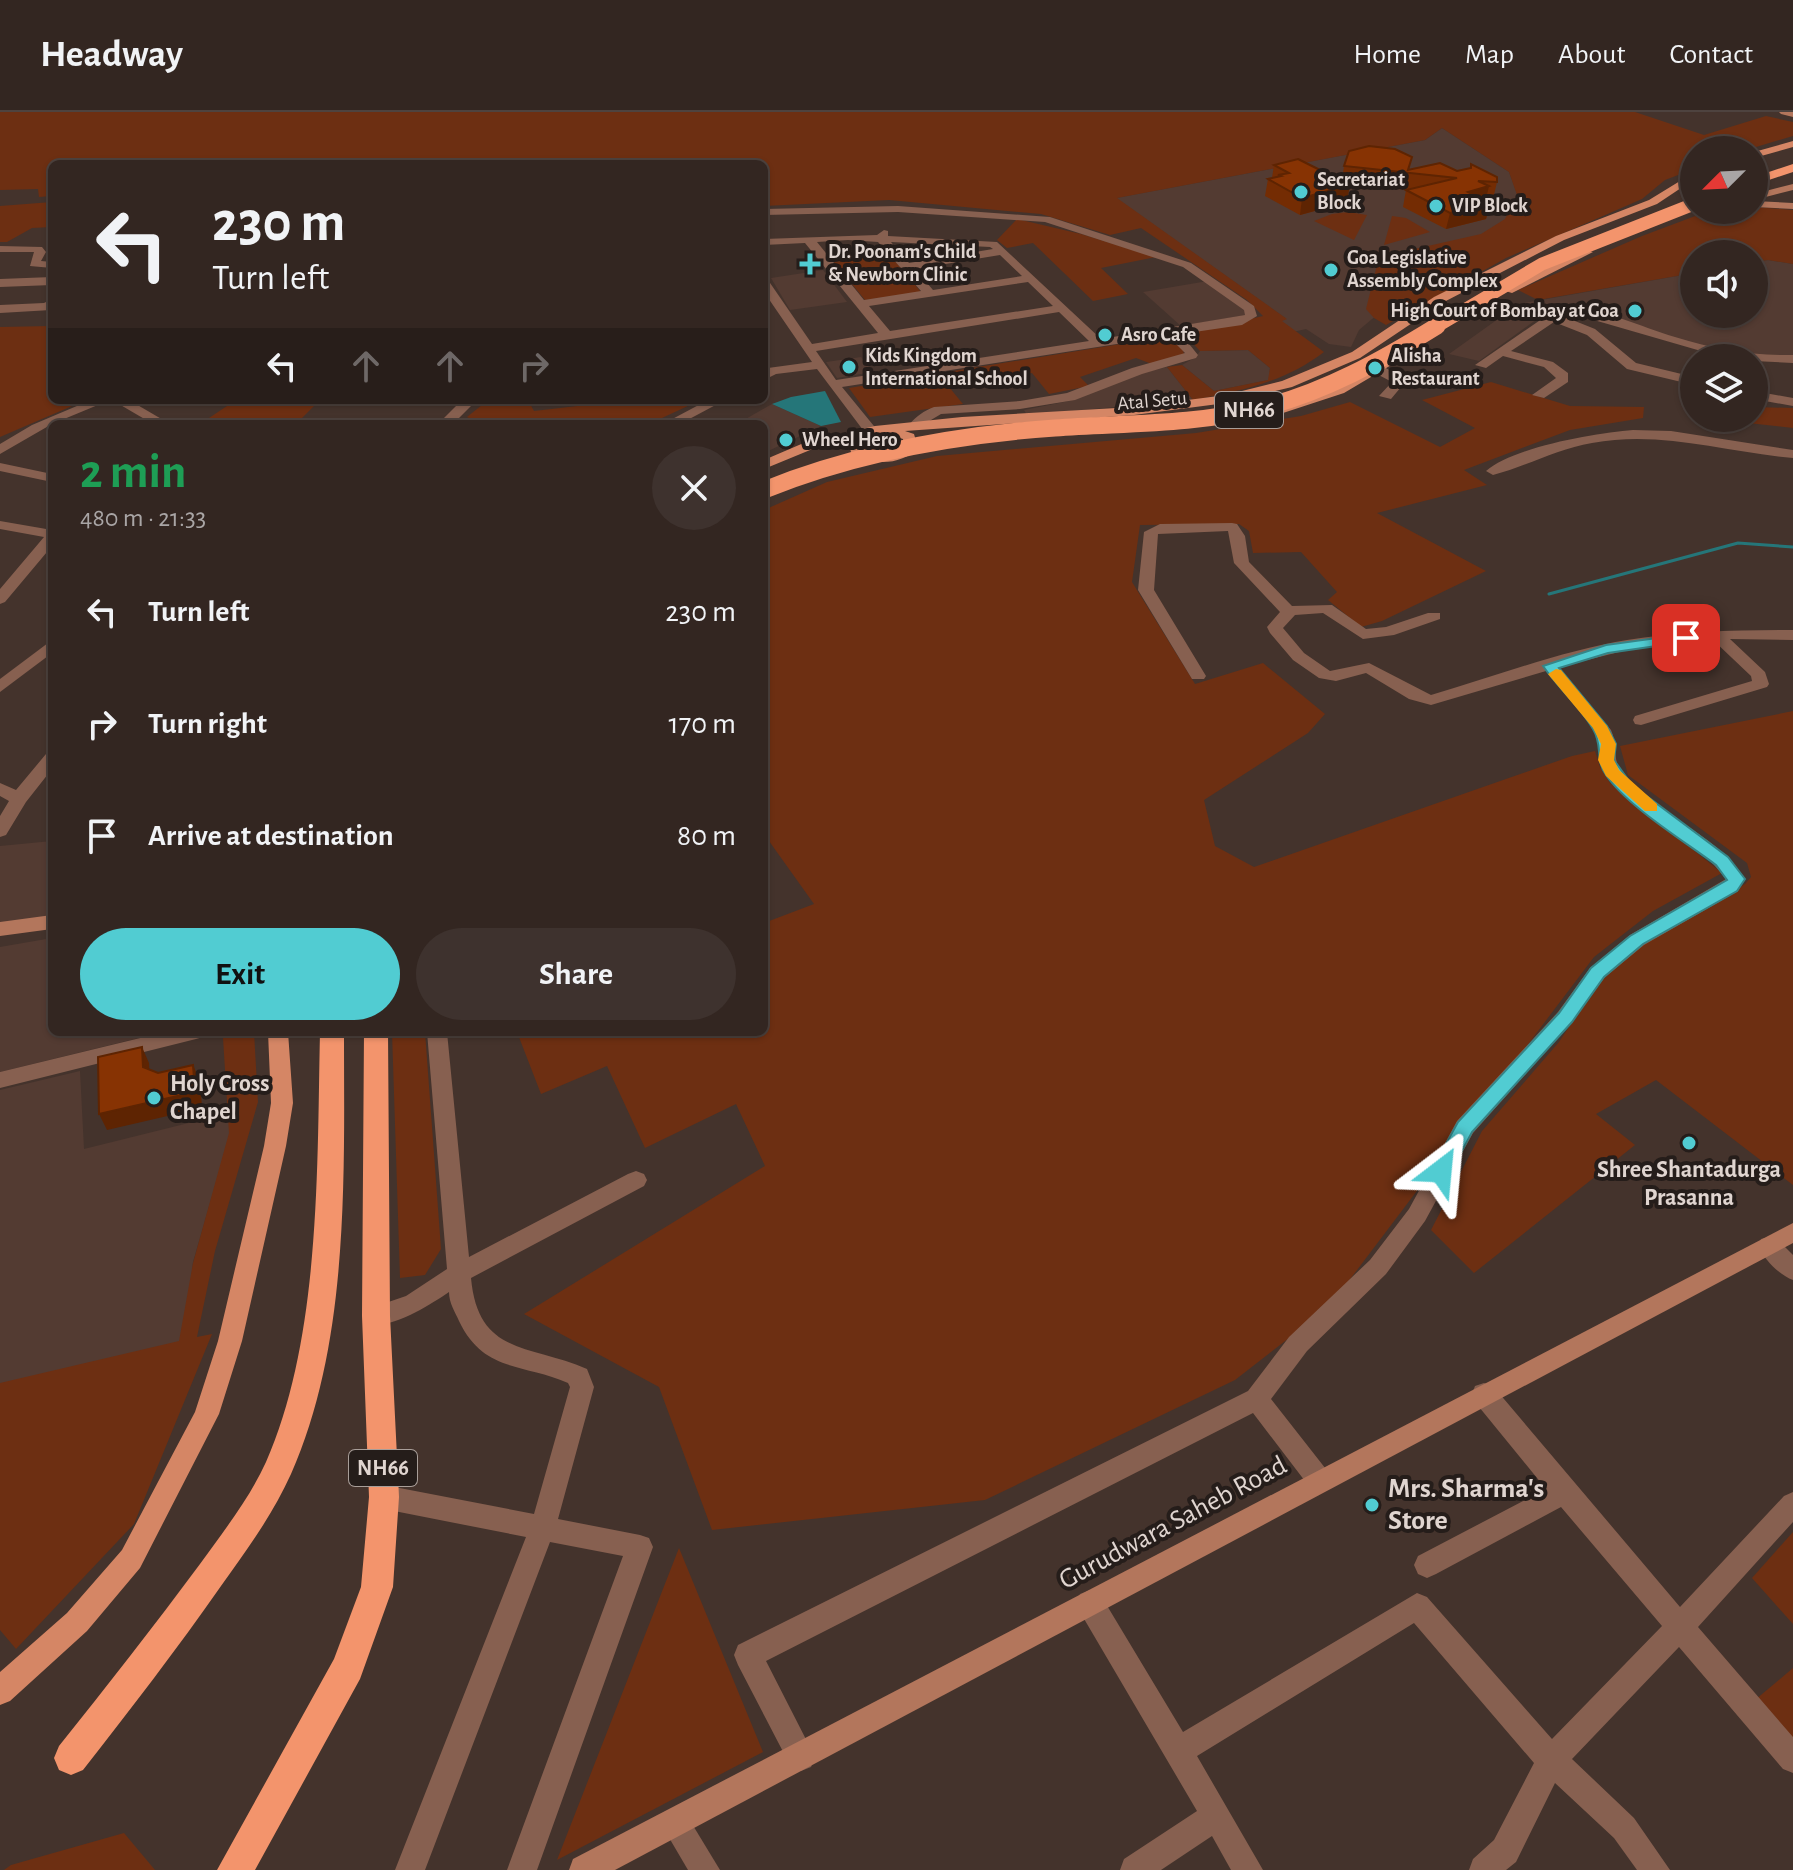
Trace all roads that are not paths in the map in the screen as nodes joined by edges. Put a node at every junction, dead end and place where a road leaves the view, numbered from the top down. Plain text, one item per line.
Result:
1 (1784, 112) edge
2 (1793, 114) edge
3 (1789, 145) edge
4 (1768, 151) edge
5 (1793, 159) edge
6 (1768, 160) edge
7 (1768, 166) edge
8 (1793, 168) edge
9 (1768, 184) edge
10 (1680, 192) edge
11 (1680, 192) edge
12 (1680, 193) edge
13 (1768, 197) edge
14 (1793, 204) edge
15 (898, 209) junction
16 (768, 212) edge
17 (1680, 216) edge
18 (881, 238) junction
19 (808, 239) junction
20 (768, 242) edge
21 (48, 243) edge
22 (30, 248) junction
23 (0, 249) edge
24 (1004, 251) junction
25 (48, 265) edge
26 (906, 267) junction
27 (1032, 278) junction
28 (48, 281) edge
29 (0, 283) edge
30 (930, 294) junction
31 (768, 297) edge
32 (862, 304) junction
33 (48, 306) edge
34 (1062, 308) junction
35 (0, 309) edge
36 (1553, 317) junction
37 (1171, 332) junction
38 (887, 336) junction
39 (1098, 343) junction
40 (809, 348) junction
41 (1501, 351) junction
42 (1793, 359) edge
43 (820, 365) junction
44 (1481, 365) dead end
45 (1378, 369) junction
46 (768, 374) edge
47 (1680, 378) edge
48 (833, 384) junction
49 (1539, 395) dead end
50 (1386, 396) dead end
51 (1768, 398) edge
52 (1793, 402) edge
53 (92, 404) edge
54 (126, 404) edge
55 (466, 404) edge
56 (705, 404) edge
57 (53, 420) edge
58 (156, 420) edge
59 (449, 420) edge
60 (677, 420) edge
61 (48, 423) edge
62 (916, 425) junction
63 (890, 430) junction
64 (869, 432) junction
65 (0, 450) edge
66 (907, 452) junction
67 (1793, 454) edge
68 (880, 458) junction
69 (768, 463) edge
70 (0, 467) edge
71 (1493, 471) dead end
72 (48, 477) edge
73 (768, 478) edge
74 (768, 489) edge
75 (768, 498) edge
76 (0, 525) edge
77 (48, 534) edge
78 (48, 540) edge
79 (0, 599) edge
80 (1288, 611) junction
81 (1434, 616) dead end
82 (1716, 634) junction
83 (1793, 635) edge
84 (48, 648) edge
85 (1550, 666) junction
86 (1198, 676) dead end
87 (0, 687) edge
88 (1641, 720) dead end
89 (48, 763) edge
90 (0, 789) edge
91 (19, 799) junction
92 (0, 831) edge
93 (48, 923) edge
94 (0, 929) edge
95 (180, 1036) edge
96 (279, 1036) edge
97 (332, 1036) edge
98 (376, 1036) edge
99 (437, 1036) edge
100 (0, 1080) edge
101 (636, 1180) dead end
102 (1793, 1232) edge
103 (1769, 1246) junction
104 (1793, 1270) edge
105 (461, 1272) junction
106 (376, 1316) junction
107 (1484, 1394) junction
108 (1257, 1399) junction
109 (1320, 1481) junction
110 (1564, 1492) junction
111 (384, 1497) junction
112 (1793, 1504) edge
113 (543, 1527) junction
114 (1427, 1565) dead end
115 (1090, 1603) junction
116 (1680, 1627) junction
117 (0, 1691) edge
118 (1177, 1752) junction
119 (801, 1757) junction
120 (71, 1758) dead end
121 (1793, 1759) edge
122 (1551, 1760) junction
123 (1216, 1816) junction
124 (676, 1824) junction
125 (235, 1870) edge
126 (410, 1870) edge
127 (522, 1870) edge
128 (584, 1870) edge
129 (705, 1870) edge
130 (1135, 1870) edge
131 (1248, 1870) edge
132 (1484, 1870) edge
133 (1655, 1870) edge

1 - 2 street
3 - 4 main road
3 - 6 main road
5 - 7 highway
8 - 9 highway
10 - 62 main road
11 - 73 highway, Atal Setu / NH66
12 - 74 highway, Atal Setu / NH66, bridge
13 - 14 street
15 - 16 street
15 - 18 street
15 - 37 street
17 - 45 main road
18 - 19 street
18 - 24 street
18 - 26 street
19 - 20 street
19 - 32 street
21 - 22 street
22 - 23 street
22 - 25 street
24 - 26 street
24 - 27 street
26 - 30 street
27 - 30 street
27 - 34 street
28 - 29 street
30 - 32 street
31 - 40 street
32 - 38 street
33 - 35 street
34 - 38 street
34 - 39 street
36 - 41 street
36 - 42 street
36 - 47 street
37 - 39 street
37 - 62 street
38 - 40 street
39 - 48 street
40 - 43 street
41 - 44 street
41 - 49 street
43 - 46 street
43 - 48 street
45 - 50 street
45 - 66 main road
48 - 64 street
51 - 52 street
53 - 57 street
54 - 58 street
55 - 59 street
56 - 60 street
61 - 65 street
62 - 63 main road
63 - 64 main road
63 - 66 main road
64 - 68 main road
64 - 69 main road
66 - 68 main road
67 - 71 street
68 - 75 main road
70 - 72 street
76 - 77 street
78 - 79 street
80 - 81 street
80 - 85 street
80 - 86 street
82 - 83 street
82 - 85 street
82 - 88 street
84 - 87 street
85 - 108 street
89 - 91 street
90 - 91 street
91 - 92 street
93 - 94 street
95 - 100 street
96 - 117 main road
97 - 120 highway
98 - 106 highway, NH66
99 - 105 street
101 - 105 street
102 - 103 street, Gurudwara Saheb Road
103 - 104 street
103 - 107 street, Gurudwara Saheb Road
105 - 106 street
105 - 113 street
106 - 111 highway, NH66
107 - 109 street, Gurudwara Saheb Road
107 - 110 street
108 - 109 street
108 - 119 street
109 - 115 street, Gurudwara Saheb Road
110 - 114 street
110 - 116 street
111 - 113 street
111 - 125 highway, NH66
112 - 116 street
113 - 126 street
113 - 127 street
115 - 118 street
115 - 119 street, Gurudwara Saheb Road
116 - 121 street
116 - 122 street
118 - 122 street
118 - 123 street
119 - 124 street, Gurudwara Saheb Road
122 - 132 street
122 - 133 street
123 - 130 street
123 - 131 street
124 - 128 street, Gurudwara Saheb Road
124 - 129 street

